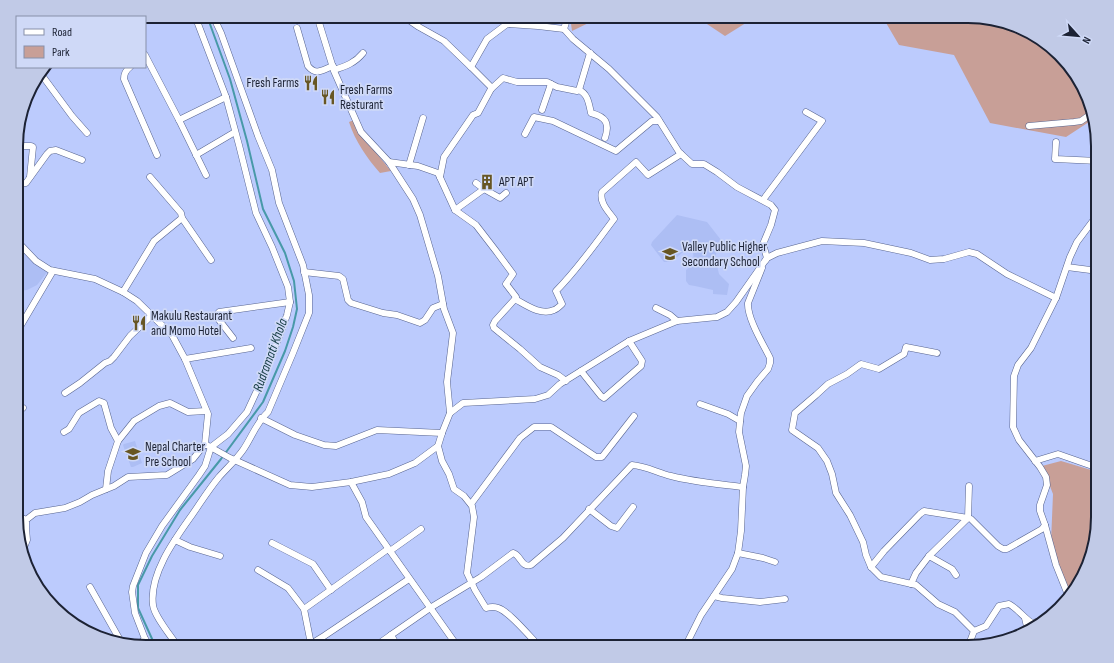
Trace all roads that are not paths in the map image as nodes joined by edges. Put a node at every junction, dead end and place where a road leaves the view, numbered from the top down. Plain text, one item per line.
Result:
1 (198, 23) edge
2 (216, 23) edge
3 (319, 23) edge
4 (414, 23) edge
5 (566, 23) edge
6 (297, 28) dead end
7 (564, 29) junction
8 (590, 52) junction
9 (363, 53) dead end
10 (146, 57) edge
11 (471, 67) junction
12 (129, 68) edge
13 (333, 68) junction
14 (44, 78) edge
15 (550, 84) junction
16 (491, 89) junction
17 (578, 90) junction
18 (226, 97) junction
19 (542, 110) dead end
20 (806, 112) dead end
21 (1087, 116) edge
22 (423, 118) dead end
23 (179, 120) junction
24 (659, 121) junction
25 (1029, 126) dead end
26 (235, 132) junction
27 (87, 133) dead end
28 (525, 134) dead end
29 (605, 138) dead end
30 (1056, 142) dead end
31 (23, 146) edge
32 (681, 154) junction
33 (157, 155) dead end
34 (196, 155) junction
35 (82, 160) dead end
36 (1091, 161) edge
37 (389, 162) junction
38 (408, 165) junction
39 (206, 175) dead end
40 (150, 177) dead end
41 (440, 177) junction
42 (29, 179) junction
43 (476, 182) dead end
44 (23, 183) edge
45 (484, 189) junction
46 (506, 193) dead end
47 (762, 200) junction
48 (455, 210) junction
49 (182, 218) junction
50 (1091, 223) edge
51 (23, 247) edge
52 (767, 258) junction
53 (211, 260) dead end
54 (1067, 267) junction
55 (1091, 270) edge
56 (53, 271) junction
57 (304, 272) junction
58 (123, 292) junction
59 (1056, 298) junction
60 (516, 299) junction
61 (290, 302) junction
62 (443, 304) junction
63 (656, 308) dead end
64 (151, 316) junction
65 (677, 320) junction
66 (23, 322) edge
67 (233, 338) dead end
68 (630, 341) junction
69 (251, 348) dead end
70 (936, 353) dead end
71 (184, 359) junction
72 (582, 371) junction
73 (566, 381) junction
74 (65, 393) dead end
75 (700, 404) dead end
76 (206, 411) junction
77 (450, 413) junction
78 (634, 416) dead end
79 (261, 418) junction
80 (740, 421) junction
81 (64, 432) dead end
82 (442, 434) junction
83 (118, 441) junction
84 (438, 446) junction
85 (211, 447) junction
86 (233, 459) junction
87 (1035, 461) junction
88 (1091, 466) edge
89 (351, 482) junction
90 (969, 486) dead end
91 (743, 487) junction
92 (106, 489) junction
93 (471, 504) junction
94 (633, 507) dead end
95 (589, 510) junction
96 (23, 518) edge
97 (968, 518) junction
98 (26, 520) junction
99 (1045, 525) junction
100 (422, 529) dead end
101 (175, 540) junction
102 (26, 542) edge
103 (272, 543) dead end
104 (389, 550) junction
105 (738, 553) junction
106 (220, 556) dead end
107 (929, 556) junction
108 (775, 562) dead end
109 (871, 567) junction
110 (258, 570) dead end
111 (956, 575) dead end
112 (409, 579) junction
113 (472, 582) junction
114 (911, 584) junction
115 (90, 587) dead end
116 (331, 590) junction
117 (1066, 590) edge
118 (714, 596) junction
119 (785, 599) dead end
120 (430, 608) junction
121 (304, 609) junction
122 (1025, 618) junction
123 (1031, 622) edge
124 (1026, 624) edge
125 (974, 631) junction
126 (391, 635) junction
127 (118, 637) edge
128 (145, 639) edge
129 (173, 640) edge
130 (310, 640) edge
131 (319, 640) edge
132 (384, 640) edge
133 (394, 640) edge
134 (453, 640) edge
135 (532, 640) edge
136 (688, 640) edge
137 (971, 640) edge

1 - 18 street
2 - 57 street
3 - 13 street
4 - 11 street
5 - 7 street
6 - 13 street
7 - 8 street
7 - 11 street
8 - 17 street
8 - 24 street
9 - 13 street
10 - 23 street
11 - 16 street
12 - 33 street
13 - 37 street
14 - 27 street
15 - 16 street
15 - 17 street
15 - 19 street
16 - 41 street
17 - 29 street
18 - 23 street
18 - 26 street
20 - 47 street
21 - 25 street
22 - 38 street
23 - 34 street
24 - 28 street
24 - 32 street
26 - 34 street
26 - 61 street
30 - 36 street
31 - 42 street
32 - 47 street
32 - 60 street
34 - 39 street
35 - 42 street
37 - 38 street
37 - 62 street
38 - 41 street
40 - 49 street
41 - 48 street
42 - 44 street
43 - 45 street
45 - 46 street
45 - 48 street
47 - 52 street
48 - 60 street
49 - 53 street
49 - 58 street
50 - 54 street
51 - 56 street
52 - 59 street
52 - 65 street
52 - 80 street
54 - 55 street
54 - 59 street
56 - 58 street
56 - 66 street
57 - 62 street
57 - 79 street
58 - 64 street
59 - 87 street
60 - 73 street
61 - 67 street
61 - 85 street
62 - 77 street
63 - 65 street
64 - 71 street
64 - 74 street
65 - 68 street
68 - 72 street
68 - 72 street
69 - 71 street
70 - 109 street
71 - 76 street
72 - 73 street
73 - 77 street
75 - 80 street
76 - 83 street
76 - 85 street
77 - 82 street
78 - 93 street
79 - 82 street
79 - 86 street
80 - 91 street
81 - 83 street
82 - 84 street
83 - 92 street
84 - 89 street
84 - 93 street
85 - 86 street
85 - 92 street
85 - 128 street
86 - 89 street
86 - 101 street
87 - 88 street
87 - 99 street
89 - 104 street
90 - 97 street
91 - 95 street
91 - 105 street
92 - 98 street
93 - 113 street
94 - 95 street
95 - 113 street
96 - 98 street
97 - 99 street
97 - 107 street
97 - 109 street
98 - 102 street
99 - 117 street
100 - 104 street
101 - 106 street
101 - 129 street
103 - 116 street
104 - 112 street
104 - 116 street
105 - 108 street
105 - 118 street
107 - 111 street
107 - 114 street
109 - 114 street
110 - 121 street
112 - 120 street
112 - 131 street
113 - 120 street
113 - 135 street
114 - 125 street
115 - 127 street
116 - 121 street
118 - 119 street
118 - 136 street
120 - 126 street
120 - 134 street
121 - 130 street
122 - 123 street
122 - 124 street
122 - 125 street
125 - 137 street
126 - 132 street
126 - 133 street

